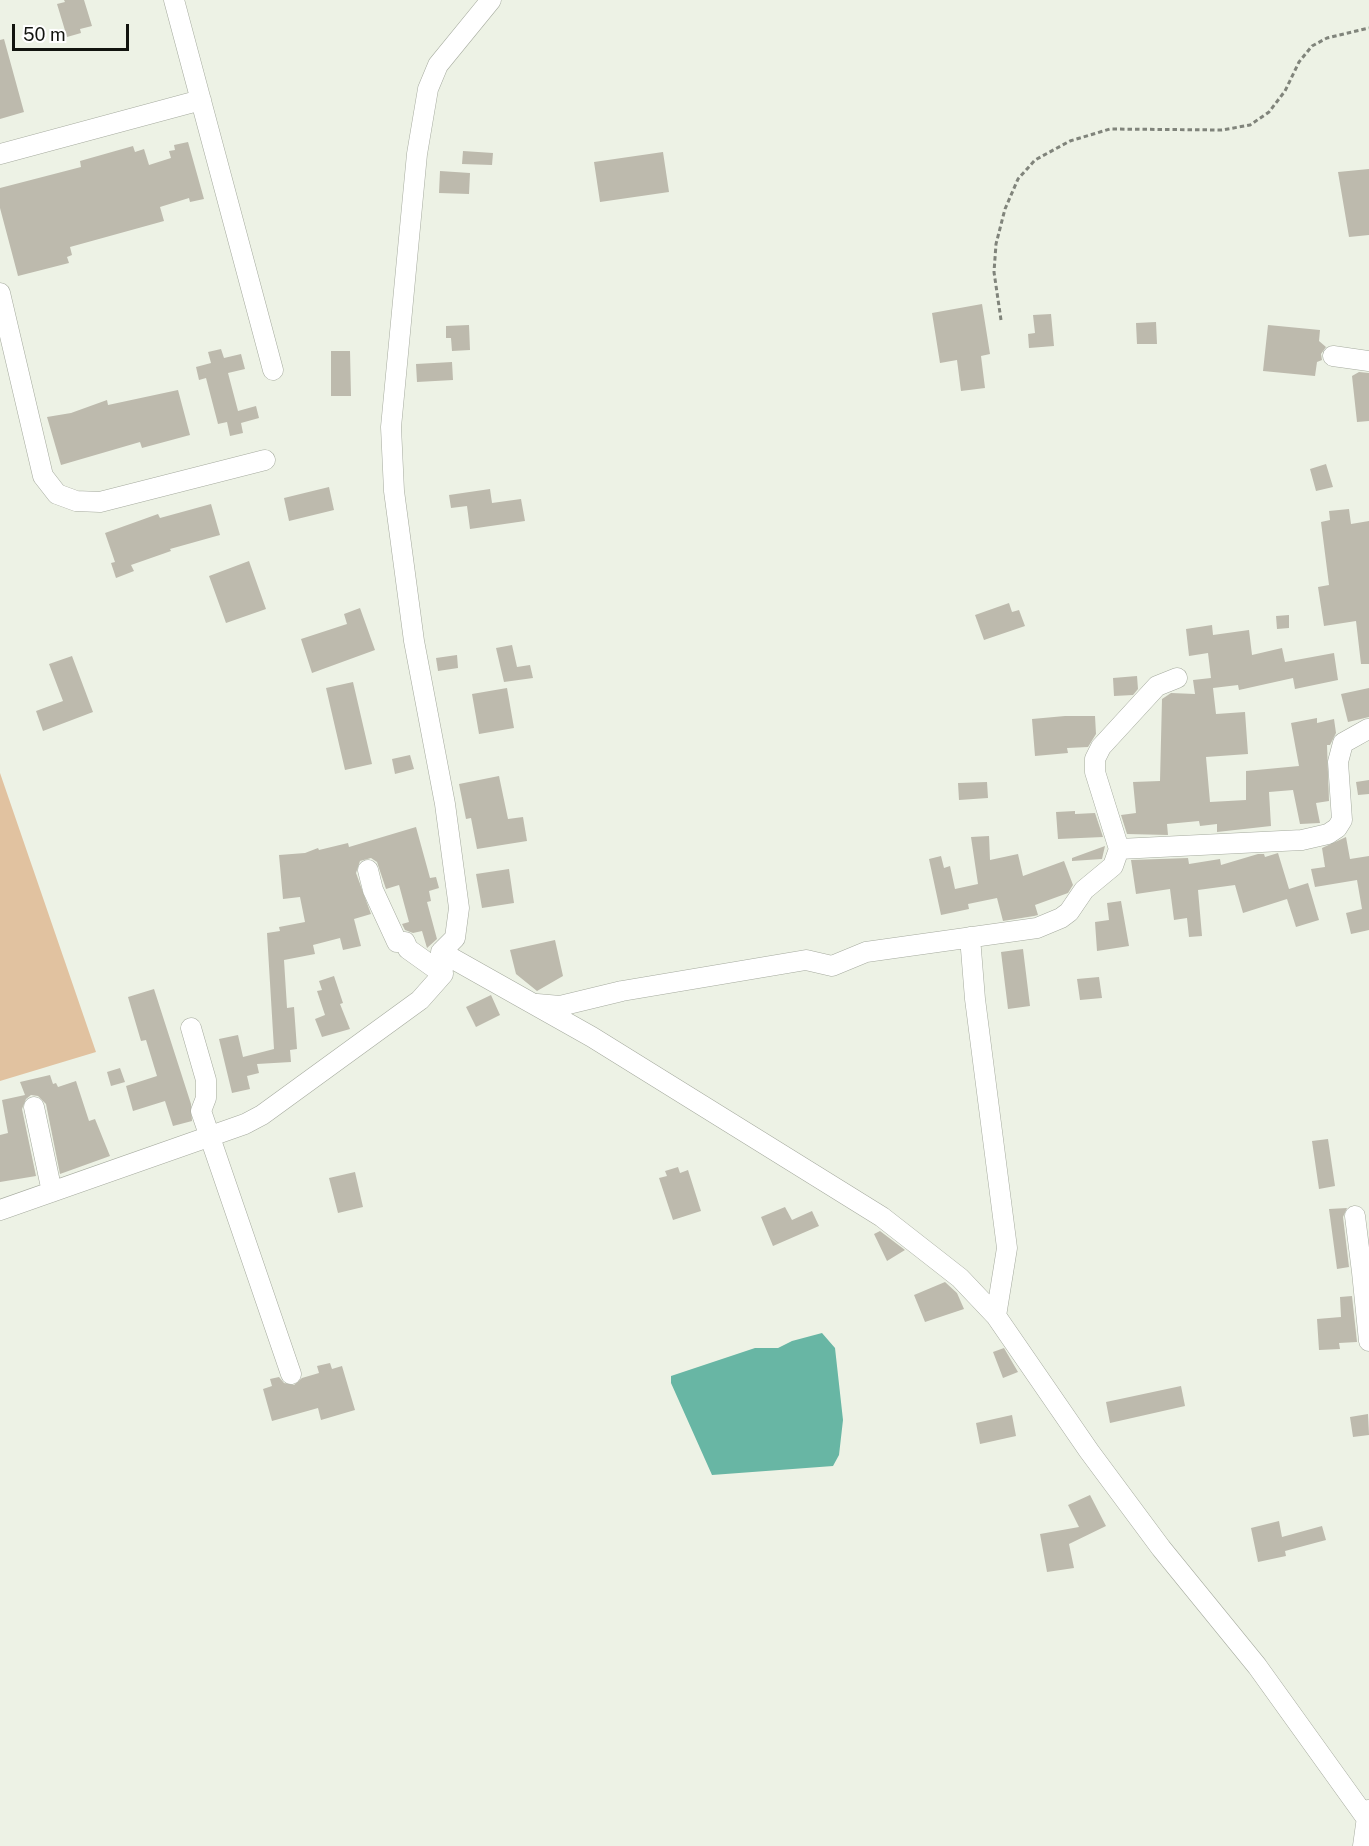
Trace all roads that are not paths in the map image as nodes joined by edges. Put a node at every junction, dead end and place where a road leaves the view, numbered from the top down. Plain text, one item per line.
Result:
1 (174, 0) edge
2 (491, 0) edge
3 (201, 100) junction
4 (0, 154) edge
5 (0, 293) edge
6 (1334, 357) dead end
7 (1369, 361) edge
8 (273, 370) dead end
9 (265, 460) dead end
10 (1177, 678) dead end
11 (1368, 729) edge
12 (1119, 849) junction
13 (368, 870) dead end
14 (970, 937) junction
15 (441, 952) junction
16 (443, 974) junction
17 (534, 1004) junction
18 (192, 1028) dead end
19 (34, 1107) dead end
20 (210, 1137) junction
21 (52, 1192) junction
22 (0, 1210) edge
23 (1354, 1216) dead end
24 (1366, 1272) edge
25 (996, 1316) junction
26 (1369, 1341) edge
27 (291, 1374) dead end
28 (1368, 1816) edge
29 (1363, 1846) edge

1 - 3 street
2 - 15 street
3 - 4 street
3 - 8 street
5 - 9 street
6 - 7 street
10 - 12 street
11 - 12 street
12 - 14 street
13 - 16 street
14 - 17 street
14 - 25 street
15 - 16 street
15 - 17 street
16 - 20 street
17 - 25 street
18 - 20 street
19 - 21 street
20 - 21 street
20 - 27 street
21 - 22 street
23 - 24 street
24 - 26 street
25 - 28 street
28 - 29 street

